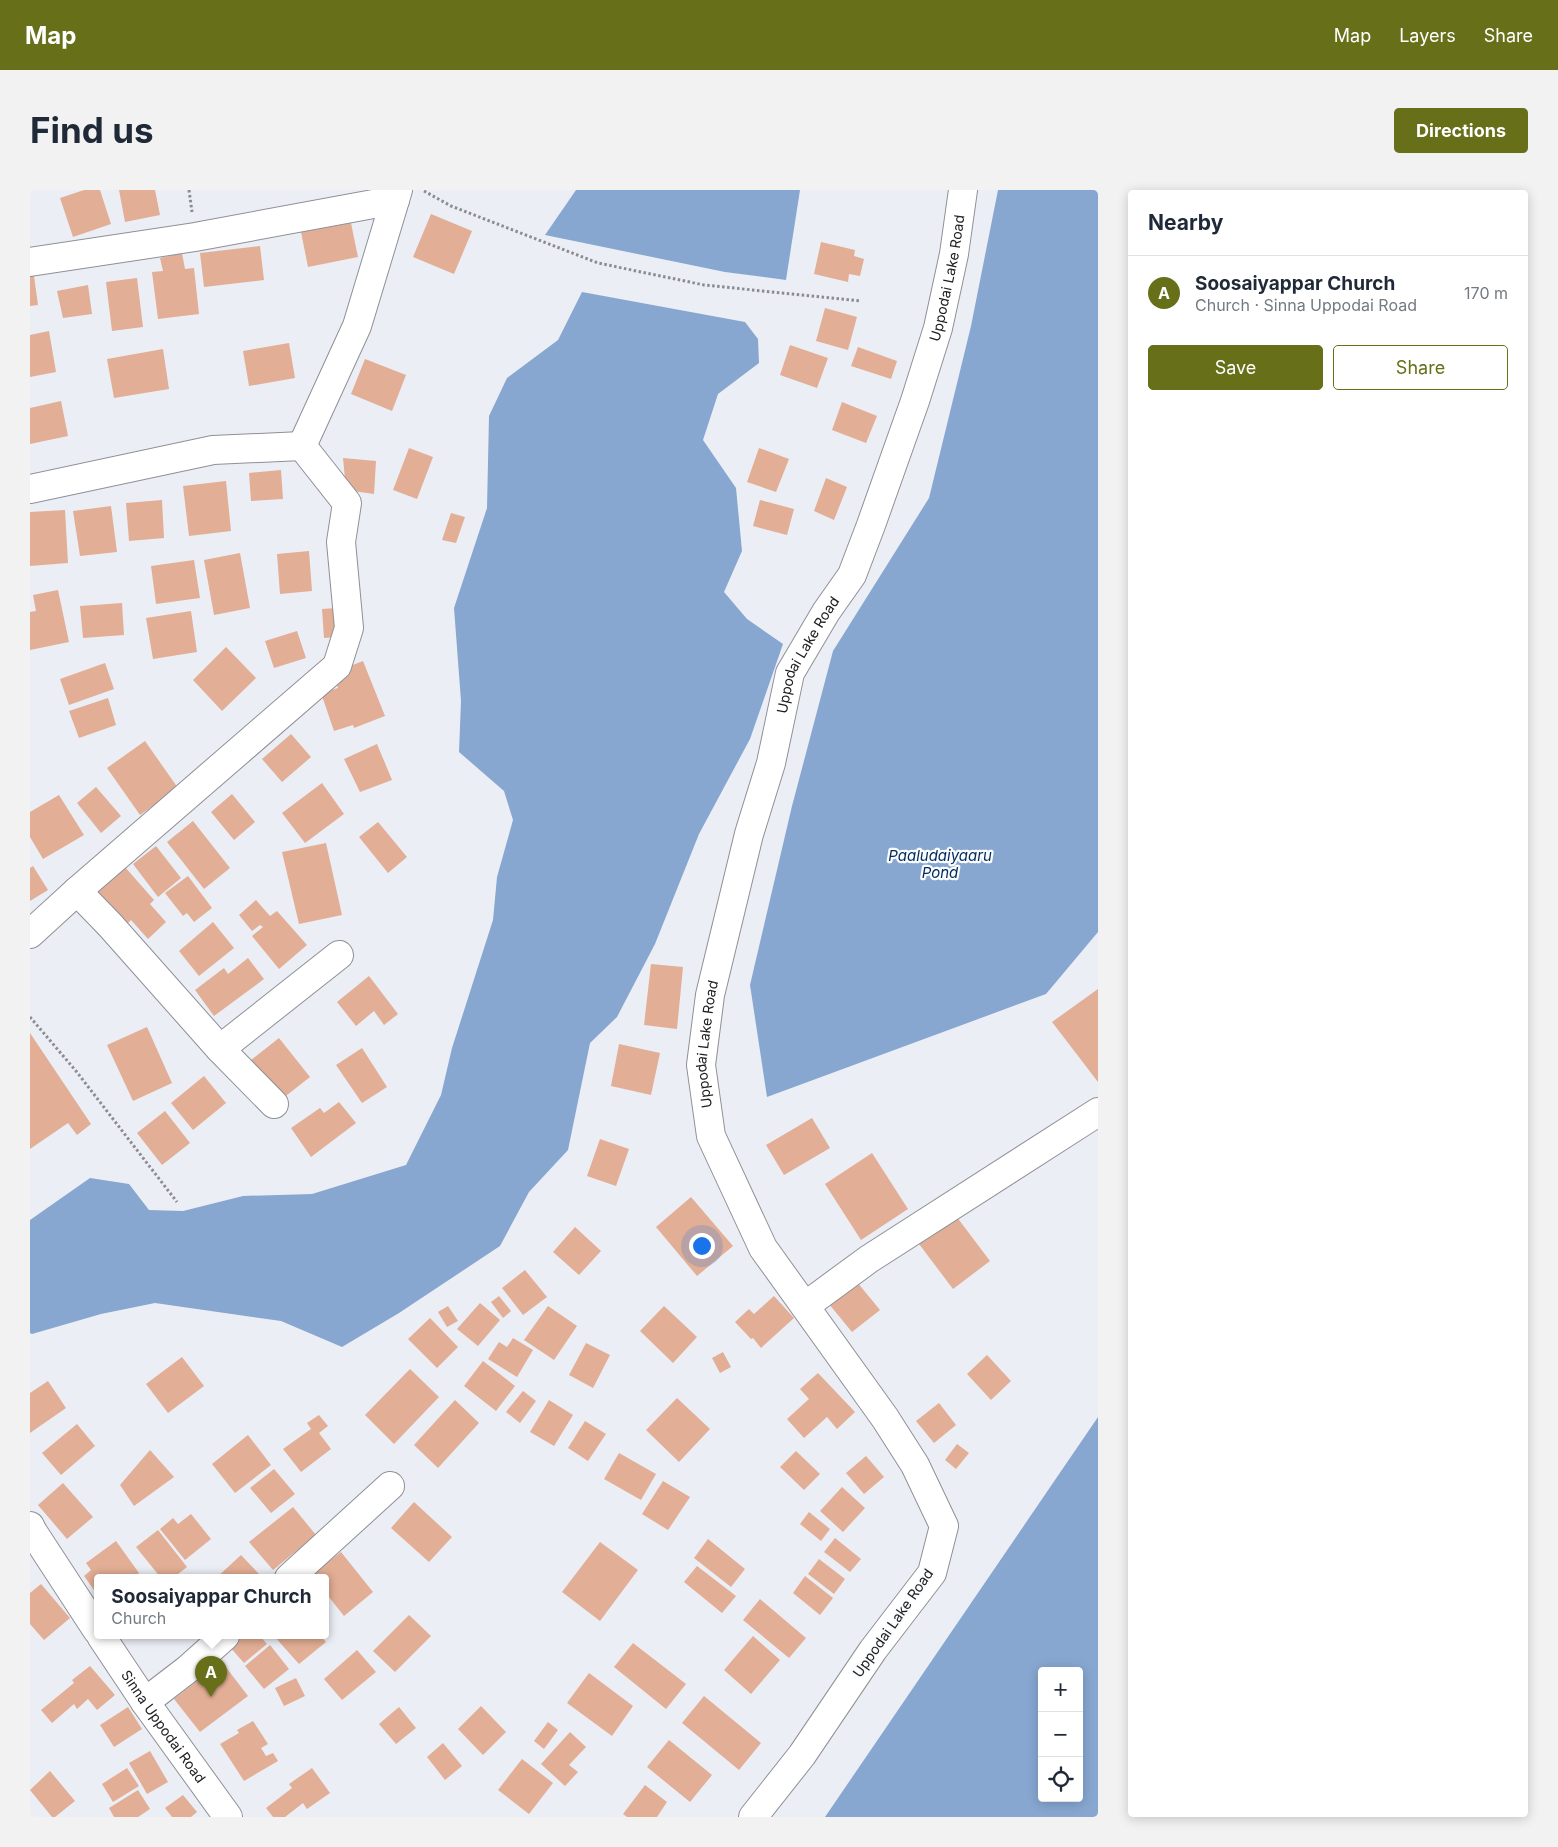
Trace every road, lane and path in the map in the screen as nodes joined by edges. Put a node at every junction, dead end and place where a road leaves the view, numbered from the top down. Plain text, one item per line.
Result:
1 (421, 190) edge
2 (963, 190) edge
3 (396, 195) edge
4 (30, 262) edge
5 (861, 301) dead end
6 (302, 446) junction
7 (30, 489) edge
8 (77, 891) junction
9 (30, 934) edge
10 (339, 955) dead end
11 (30, 1017) edge
12 (220, 1049) junction
13 (274, 1104) dead end
14 (1098, 1112) edge
15 (177, 1202) dead end
16 (805, 1306) junction
17 (390, 1486) dead end
18 (30, 1526) edge
19 (293, 1574) edge
20 (94, 1625) edge
21 (103, 1639) edge
22 (222, 1639) edge
23 (145, 1702) junction
24 (228, 1817) edge
25 (753, 1817) edge

1 - 5 path
2 - 16 street, Uppodai Lake Road
3 - 4 street
3 - 6 street
6 - 7 street
6 - 8 street
8 - 9 street
8 - 12 street
10 - 12 street
11 - 15 path
12 - 13 street
14 - 16 street
16 - 25 street, Uppodai Lake Road
17 - 19 street
18 - 20 street
21 - 23 street, Sinna Uppodai Road
22 - 23 street
23 - 24 street, Sinna Uppodai Road

